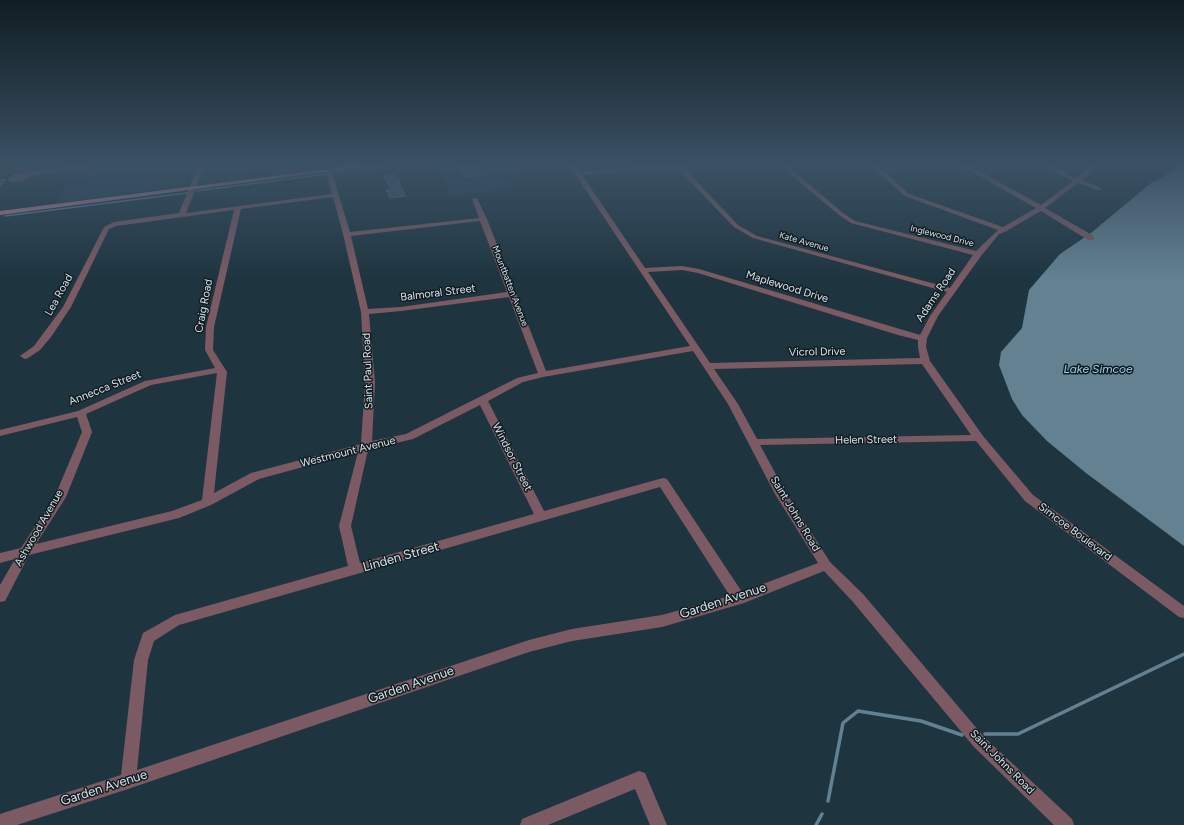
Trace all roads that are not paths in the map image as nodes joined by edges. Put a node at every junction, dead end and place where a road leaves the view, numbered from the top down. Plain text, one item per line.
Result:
1 (86, 202) edge
2 (187, 202) edge
3 (279, 202) edge
4 (338, 202) edge
5 (477, 202) edge
6 (597, 202) edge
7 (714, 202) edge
8 (827, 202) edge
9 (928, 202) edge
10 (1031, 202) edge
11 (1048, 202) edge
12 (238, 208) junction
13 (1041, 208) junction
14 (1, 214) edge
15 (182, 215) junction
16 (484, 219) junction
17 (1005, 230) junction
18 (347, 234) junction
19 (1091, 238) dead end
20 (978, 254) junction
21 (643, 270) junction
22 (953, 291) junction
23 (513, 294) junction
24 (365, 312) junction
25 (923, 338) junction
26 (696, 348) junction
27 (25, 356) dead end
28 (925, 361) junction
29 (709, 366) junction
30 (221, 370) junction
31 (543, 374) junction
32 (482, 399) junction
33 (81, 413) junction
34 (0, 434) edge
35 (978, 438) junction
36 (754, 442) junction
37 (366, 446) junction
38 (207, 502) junction
39 (541, 516) junction
40 (25, 552) junction
41 (0, 558) edge
42 (826, 564) junction
43 (355, 570) junction
44 (0, 597) edge
45 (739, 599) junction
46 (1184, 613) edge
47 (128, 781) junction
48 (0, 822) edge
49 (528, 825) edge
50 (659, 825) edge
51 (1066, 825) edge

1 - 14 main road
2 - 15 street
3 - 12 street
4 - 18 street, Saint Paul Road
5 - 16 street, Mountbatten Avenue
6 - 21 street, Saint Johns Road
7 - 22 street, Kate Avenue
8 - 20 street, Inglewood Drive
9 - 17 street
10 - 13 street
11 - 13 street, Adams Road
12 - 15 street
12 - 30 street, Craig Road
13 - 17 street, Adams Road
13 - 19 street
15 - 27 street, Lea Road
16 - 18 street
16 - 23 street, Mountbatten Avenue
17 - 20 street, Adams Road
18 - 24 street, Saint Paul Road
20 - 22 street, Adams Road
21 - 25 street, Maplewood Drive
21 - 26 street, Saint Johns Road
22 - 25 street, Adams Road
23 - 24 street, Balmoral Street
23 - 31 street, Mountbatten Avenue
24 - 37 street, Saint Paul Road
25 - 28 street, Adams Road
26 - 29 street, Saint Johns Road
26 - 31 street, Westmount Avenue
28 - 29 street, Vicrol Drive
28 - 35 street, Adams Road
29 - 36 street, Saint Johns Road
30 - 33 street, Annecca Street
30 - 38 street
31 - 32 street, Westmount Avenue
32 - 37 street, Westmount Avenue
32 - 39 street, Windsor Street
33 - 34 street, Annecca Street
33 - 40 street, Ashwood Avenue
35 - 36 street, Helen Street
35 - 46 street, Simcoe Boulevard
36 - 42 street, Saint Johns Road
37 - 38 street, Westmount Avenue
37 - 43 street, Saint Paul Road
38 - 40 street, Westmount Avenue
39 - 43 street, Linden Street
39 - 45 street, Linden Street
40 - 41 street, Westmount Avenue
40 - 44 street, Ashwood Avenue
42 - 45 street, Garden Avenue
42 - 51 street, Saint Johns Road
43 - 47 street, Linden Street
45 - 47 street, Garden Avenue
47 - 48 street, Garden Avenue
49 - 50 street

